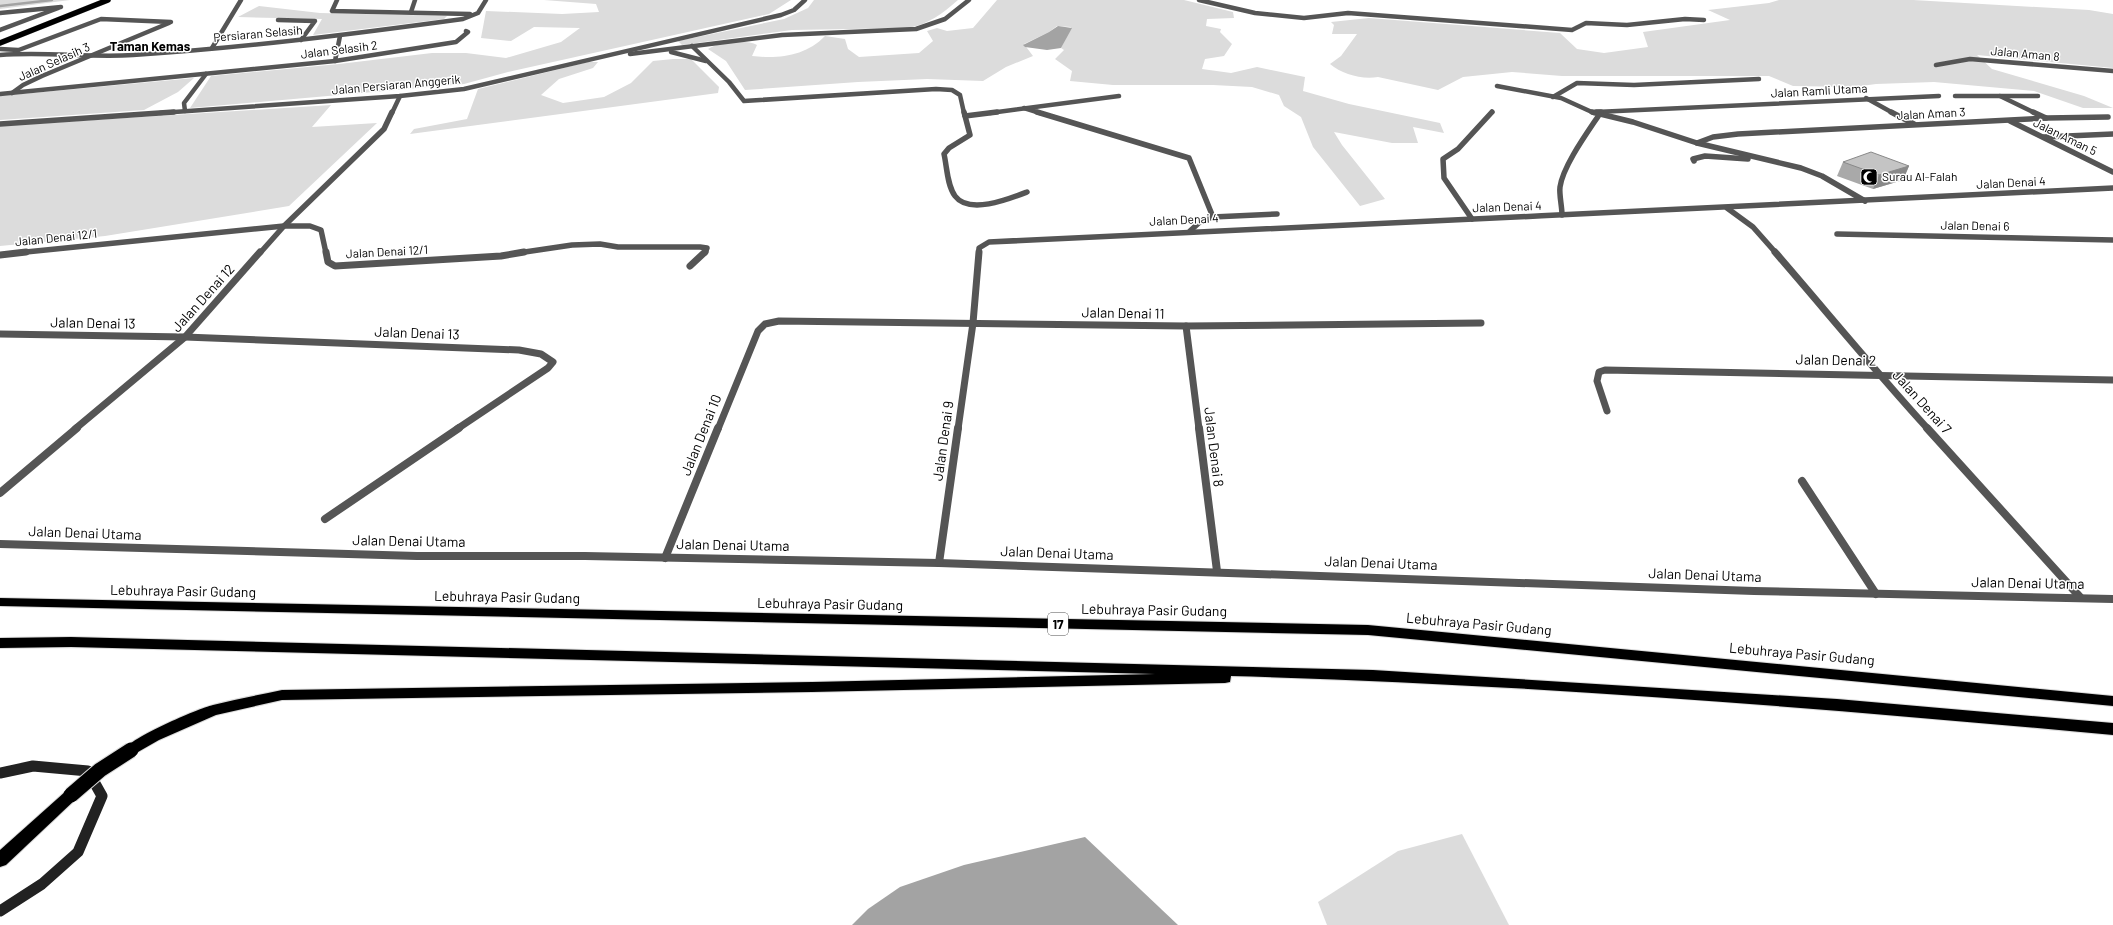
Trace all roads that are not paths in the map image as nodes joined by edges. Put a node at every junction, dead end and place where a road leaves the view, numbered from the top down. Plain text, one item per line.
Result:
1 (108, 0) edge
2 (242, 0) edge
3 (337, 0) edge
4 (414, 0) edge
5 (486, 0) edge
6 (805, 0) edge
7 (969, 0) edge
8 (1199, 0) edge
9 (411, 12) junction
10 (0, 13) edge
11 (478, 14) junction
12 (278, 20) dead end
13 (1704, 20) dead end
14 (0, 30) edge
15 (466, 31) dead end
16 (340, 36) junction
17 (301, 40) junction
18 (0, 43) edge
19 (692, 46) junction
20 (212, 48) junction
21 (0, 49) edge
22 (20, 51) junction
23 (658, 51) junction
24 (2, 56) edge
25 (600, 56) junction
26 (90, 57) junction
27 (335, 61) junction
28 (708, 62) junction
29 (1936, 66) dead end
30 (2113, 71) edge
31 (206, 74) junction
32 (1759, 79) dead end
33 (1497, 86) dead end
34 (12, 93) junction
35 (0, 94) edge
36 (1998, 95) junction
37 (400, 96) junction
38 (1119, 96) dead end
39 (1553, 96) junction
40 (1939, 96) dead end
41 (1955, 96) dead end
42 (2038, 96) dead end
43 (1866, 98) junction
44 (1024, 108) junction
45 (185, 111) junction
46 (1492, 112) dead end
47 (1592, 112) junction
48 (1599, 115) junction
49 (965, 116) junction
50 (2108, 117) dead end
51 (2047, 118) junction
52 (2009, 121) junction
53 (0, 124) edge
54 (1915, 124) junction
55 (2113, 134) edge
56 (2043, 138) junction
57 (1697, 143) junction
58 (1769, 160) junction
59 (1694, 161) dead end
60 (2113, 172) edge
61 (2113, 188) edge
62 (1027, 192) dead end
63 (1865, 201) junction
64 (1728, 208) junction
65 (1277, 214) dead end
66 (1562, 215) junction
67 (1213, 217) junction
68 (1472, 219) junction
69 (284, 226) junction
70 (1190, 231) junction
71 (1836, 234) dead end
72 (2113, 240) edge
73 (0, 255) edge
74 (690, 266) dead end
75 (974, 323) junction
76 (1481, 323) dead end
77 (765, 324) joint
78 (1186, 326) junction
79 (0, 334) edge
80 (185, 337) junction
81 (1878, 374) junction
82 (2113, 380) edge
83 (1607, 411) dead end
84 (1802, 482) dead end
85 (0, 493) edge
86 (325, 519) dead end
87 (0, 544) edge
88 (665, 558) junction
89 (939, 563) junction
90 (1217, 572) junction
91 (1876, 594) junction
92 (2080, 597) junction
93 (2113, 599) edge
94 (0, 602) edge
95 (0, 643) edge
96 (1373, 674) junction
97 (2113, 701) edge
98 (2113, 729) edge
99 (0, 773) edge
100 (0, 860) edge
101 (0, 911) edge

1 - 18 main road
2 - 20 street
3 - 9 street
4 - 9 street
5 - 11 street
6 - 25 street, Jalan Persiaran Anggerik
7 - 19 street
8 - 13 street
9 - 11 street
10 - 14 street
11 - 16 street, Persiaran Selasih
12 - 17 street
15 - 27 street, Jalan Selasih 2
16 - 17 street, Persiaran Selasih
16 - 27 street
17 - 20 street, Persiaran Selasih
19 - 23 street
19 - 28 street
20 - 26 street, Persiaran Selasih
21 - 22 street, Persiaran Selasih
22 - 24 street, Persiaran Selasih
22 - 26 street, Persiaran Selasih
22 - 26 street, Jalan Selasih 3
23 - 25 street
23 - 28 street
25 - 37 street, Jalan Persiaran Anggerik
26 - 34 street, Jalan Selasih 3
27 - 31 street, Jalan Selasih 2
28 - 49 street
29 - 30 street, Jalan Aman 8
31 - 34 street, Jalan Selasih 2
31 - 45 street
32 - 39 street
33 - 39 street
34 - 35 street, Jalan Selasih 2
36 - 41 street
36 - 42 street
36 - 51 street
37 - 45 street, Jalan Persiaran Anggerik
37 - 69 street, Jalan Denai 12
38 - 44 street
39 - 47 street
40 - 43 street, Jalan Ramli Utama
43 - 47 street, Jalan Ramli Utama
43 - 54 street
44 - 49 street
44 - 67 street
45 - 53 street, Jalan Persiaran Anggerik
46 - 68 street
47 - 48 street
48 - 57 street
48 - 66 street
49 - 62 street
50 - 51 street, Jalan Aman 3
51 - 52 street, Jalan Aman 3
52 - 54 street, Jalan Aman 3
52 - 56 street, Jalan Aman 5
54 - 57 street, Jalan Aman 3
55 - 56 street
56 - 60 street, Jalan Aman 5
57 - 58 street
58 - 59 street
58 - 63 street
61 - 63 street, Jalan Denai 4
63 - 64 street, Jalan Denai 4
64 - 66 street, Jalan Denai 4
64 - 81 street, Jalan Denai 7
65 - 67 street
66 - 68 street, Jalan Denai 4
67 - 70 street
68 - 70 street, Jalan Denai 4
69 - 73 street, Jalan Denai 12/1
69 - 74 street, Jalan Denai 12/1
69 - 80 street, Jalan Denai 12
70 - 75 street, Jalan Denai 4
71 - 72 street, Jalan Denai 6
75 - 77 street, Jalan Denai 11
75 - 78 street, Jalan Denai 11
75 - 89 street, Jalan Denai 9
76 - 78 street, Jalan Denai 11
77 - 88 street, Jalan Denai 10
78 - 90 street, Jalan Denai 8
79 - 80 street, Jalan Denai 13
80 - 85 street, Jalan Denai 12
80 - 86 street, Jalan Denai 13
81 - 82 street, Jalan Denai 2
81 - 83 street, Jalan Denai 2
81 - 92 street, Jalan Denai 7
84 - 91 street
87 - 88 street, Jalan Denai Utama
88 - 89 street, Jalan Denai Utama
89 - 90 street, Jalan Denai Utama
90 - 91 street, Jalan Denai Utama
91 - 92 street, Jalan Denai Utama
92 - 93 street, Jalan Denai Utama
94 - 97 highway, Lebuhraya Pasir Gudang / 17
95 - 96 highway
96 - 98 highway
96 - 100 highway, bridge
99 - 101 main road

